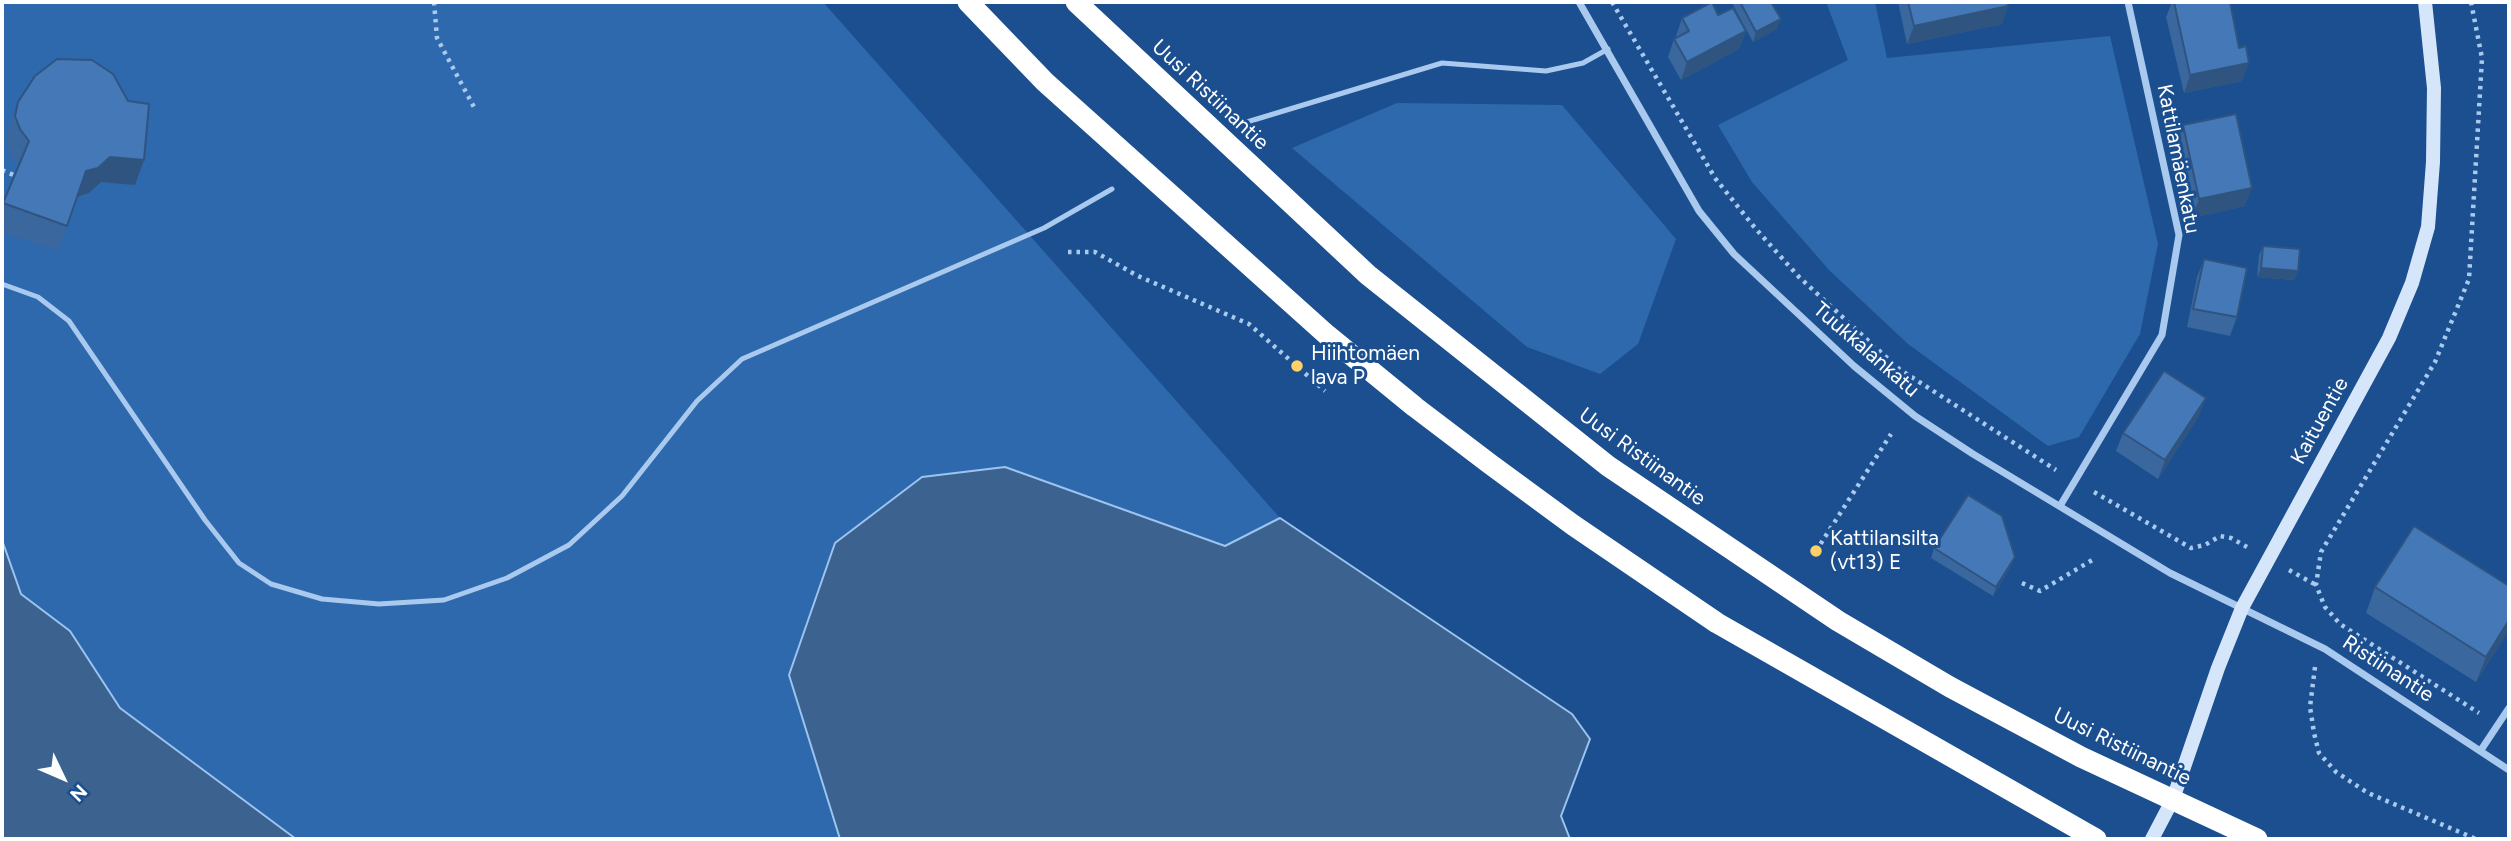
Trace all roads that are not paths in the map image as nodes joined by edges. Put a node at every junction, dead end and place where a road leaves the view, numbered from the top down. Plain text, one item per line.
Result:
1 (968, 2) edge
2 (1076, 2) edge
3 (1579, 2) edge
4 (2128, 2) edge
5 (2425, 2) edge
6 (1608, 50) junction
7 (1248, 122) dead end
8 (1112, 189) dead end
9 (2, 284) edge
10 (2060, 506) junction
11 (2242, 608) junction
12 (2509, 708) edge
13 (2481, 750) junction
14 (2509, 770) edge
15 (2173, 799) junction
16 (2096, 839) edge
17 (2152, 839) edge
18 (2257, 839) edge

1 - 16 highway
2 - 15 highway, Uusi Ristiinantie
3 - 6 street, Tuukkalankatu
4 - 10 street, Kattilamäenkatu
5 - 11 street, Kaituentie
6 - 7 lane
6 - 10 street, Tuukkalankatu
8 - 9 lane
10 - 11 street, Tuukkalankatu
11 - 13 street, Ristiinantie
11 - 15 street, Kaituentie
12 - 13 street
13 - 14 street, Ristiinantie
15 - 17 street, Kaituentie
15 - 18 highway, Uusi Ristiinantie

